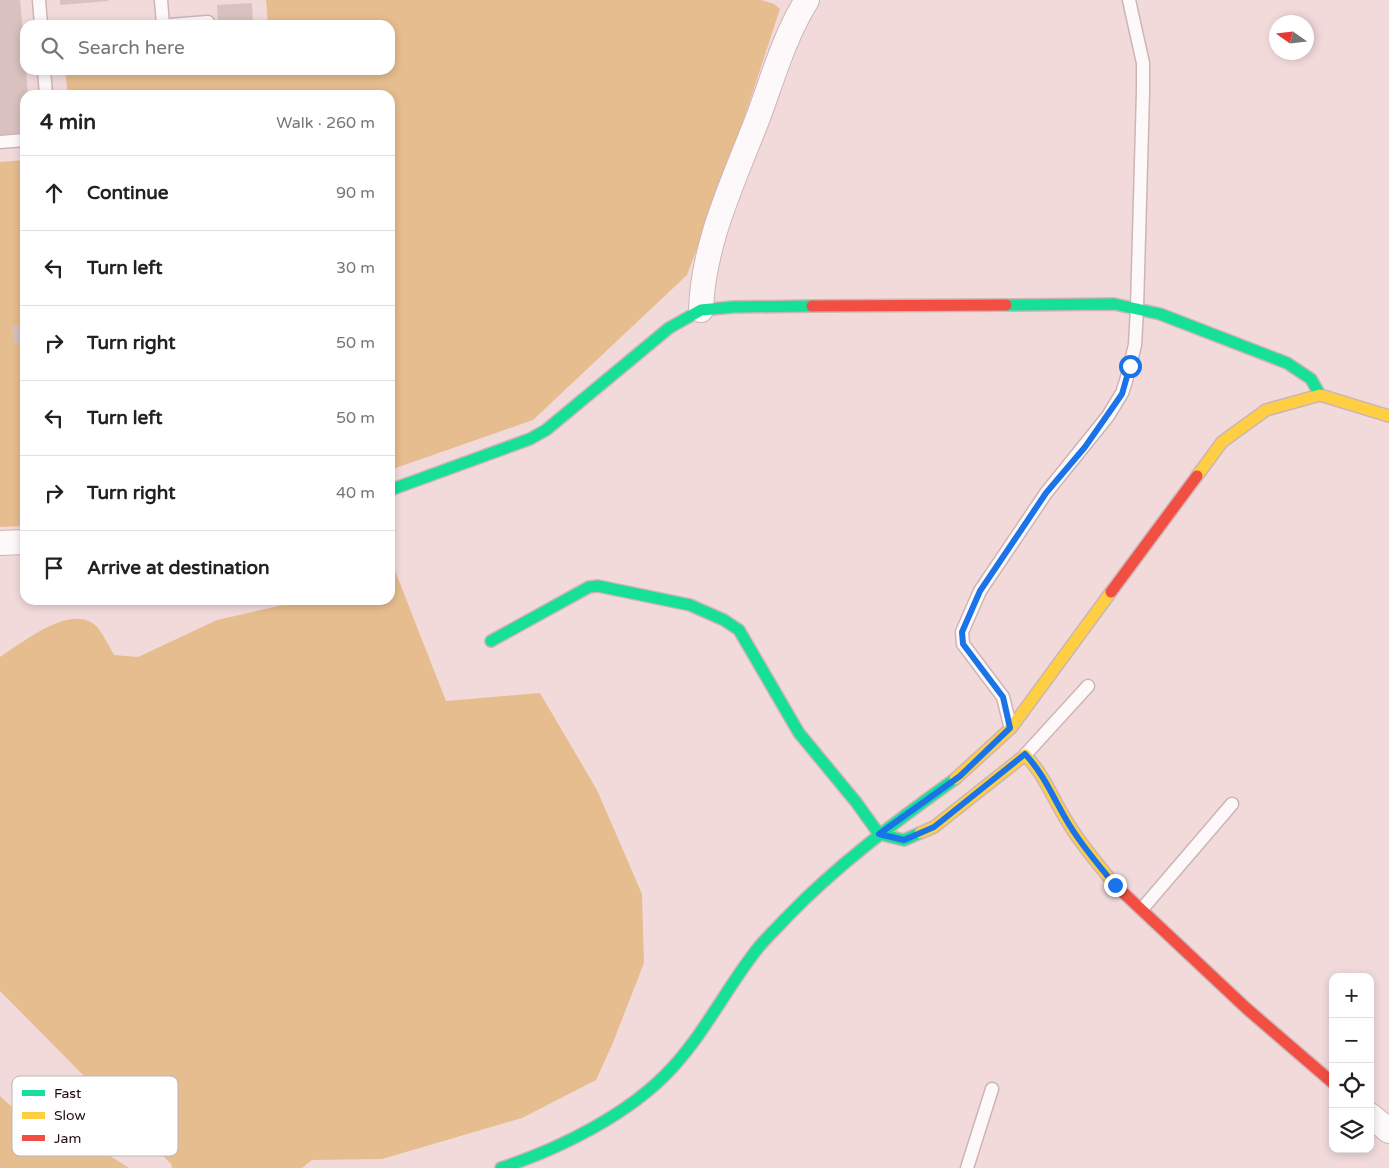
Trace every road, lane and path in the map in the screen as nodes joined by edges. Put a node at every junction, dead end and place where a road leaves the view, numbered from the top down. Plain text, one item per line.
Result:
1 (39, 0) edge
2 (161, 0) edge
3 (807, 0) edge
4 (1130, 0) edge
5 (41, 20) edge
6 (163, 20) edge
7 (44, 75) edge
8 (46, 90) edge
9 (20, 140) edge
10 (0, 142) edge
11 (1137, 308) junction
12 (701, 310) junction
13 (1320, 395) junction
14 (1389, 416) edge
15 (395, 488) edge
16 (20, 542) edge
17 (0, 543) edge
18 (491, 641) dead end
19 (1088, 686) dead end
20 (1010, 728) junction
21 (1025, 754) junction
22 (1232, 804) dead end
23 (879, 834) junction
24 (1142, 910) junction
25 (1329, 1080) edge
26 (992, 1089) dead end
27 (1374, 1118) edge
28 (1389, 1131) edge
29 (535, 1163) edge
30 (500, 1168) edge
31 (967, 1168) edge

1 - 5 lane
2 - 6 lane
3 - 12 street
4 - 11 lane
7 - 8 lane
9 - 10 lane
11 - 12 street
11 - 13 street
11 - 20 lane
12 - 15 street
13 - 14 street
13 - 20 street
16 - 17 street
18 - 23 street
19 - 21 lane
20 - 23 street
21 - 23 street
21 - 24 street
22 - 24 lane
23 - 29 street
24 - 25 street
26 - 31 lane
27 - 28 street
29 - 30 street

